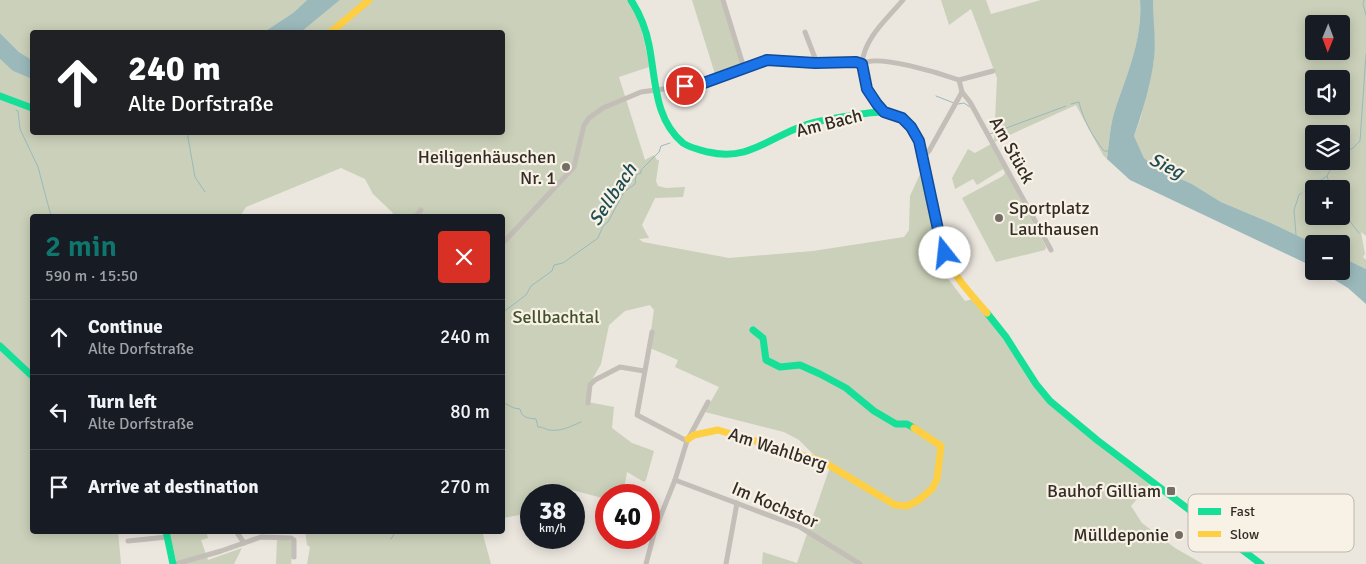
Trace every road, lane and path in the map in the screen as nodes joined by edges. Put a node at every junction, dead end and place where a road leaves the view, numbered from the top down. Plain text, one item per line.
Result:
1 (369, 0) edge
2 (631, 0) edge
3 (723, 0) edge
4 (903, 0) edge
5 (333, 30) edge
6 (805, 32) dead end
7 (815, 63) junction
8 (862, 64) junction
9 (744, 68) junction
10 (993, 71) dead end
11 (959, 80) junction
12 (656, 89) junction
13 (962, 92) junction
14 (0, 96) edge
15 (30, 107) edge
16 (884, 112) junction
17 (922, 157) junction
18 (421, 210) dead end
19 (418, 214) edge
20 (505, 241) edge
21 (1051, 250) dead end
22 (753, 330) dead end
23 (652, 332) dead end
24 (0, 346) edge
25 (644, 371) junction
26 (30, 374) edge
27 (588, 402) dead end
28 (708, 402) dead end
29 (688, 440) junction
30 (675, 480) junction
31 (737, 503) junction
32 (1188, 508) edge
33 (166, 534) edge
34 (238, 534) edge
35 (262, 534) edge
36 (128, 542) dead end
37 (244, 543) junction
38 (1245, 552) edge
39 (294, 557) dead end
40 (175, 564) edge
41 (646, 564) edge
42 (726, 564) edge
43 (860, 564) edge
44 (1261, 564) edge

1 - 5 street
2 - 12 street, Am Bach
3 - 9 street
4 - 8 street
6 - 7 street
7 - 8 street
7 - 9 street
8 - 11 street
8 - 16 street
9 - 12 street
10 - 11 street
11 - 13 street, Am Stück
12 - 16 street, Am Bach
12 - 20 street
13 - 17 street
13 - 21 street, Am Stück
14 - 15 street
16 - 17 street, Am Bach
17 - 32 street, Am Bach
18 - 19 street
22 - 29 street, Am Wahlberg
23 - 25 street
24 - 26 street
25 - 27 street
25 - 29 street
28 - 29 street
29 - 30 street
30 - 31 street, Im Kochstor
30 - 41 street
31 - 42 street
31 - 43 street, Im Kochstor
33 - 36 street
33 - 40 street
34 - 37 street
35 - 37 street
35 - 39 street
37 - 40 street
38 - 44 street, Am Bach

